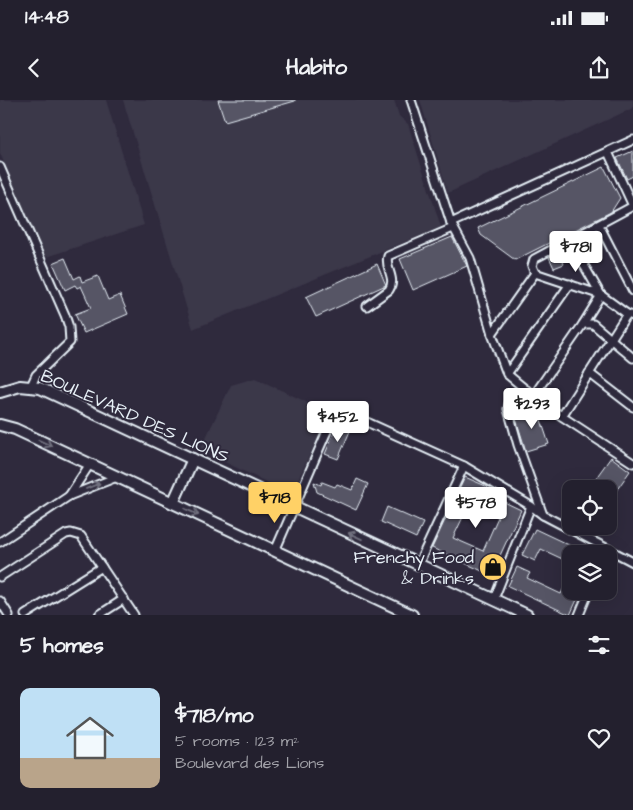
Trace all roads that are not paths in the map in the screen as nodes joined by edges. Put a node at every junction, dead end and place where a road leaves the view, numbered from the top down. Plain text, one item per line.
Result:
1 (411, 100) edge
2 (633, 140) edge
3 (608, 152) junction
4 (0, 167) edge
5 (633, 206) edge
6 (599, 224) junction
7 (452, 225) junction
8 (570, 241) junction
9 (535, 273) junction
10 (570, 284) junction
11 (633, 291) edge
12 (601, 296) junction
13 (367, 306) dead end
14 (630, 315) edge
15 (583, 324) junction
16 (492, 334) junction
17 (611, 338) junction
18 (633, 358) edge
19 (589, 373) junction
20 (507, 374) junction
21 (31, 386) junction
22 (527, 390) junction
23 (0, 392) edge
24 (534, 395) junction
25 (633, 408) edge
26 (562, 416) junction
27 (0, 425) edge
28 (193, 459) junction
29 (633, 463) edge
30 (90, 464) junction
31 (464, 466) junction
32 (117, 477) junction
33 (69, 496) junction
34 (173, 503) junction
35 (531, 506) junction
36 (294, 507) junction
37 (543, 515) junction
38 (0, 542) edge
39 (596, 545) edge
40 (275, 551) junction
41 (617, 556) edge
42 (633, 562) edge
43 (418, 566) junction
44 (102, 567) junction
45 (0, 577) edge
46 (124, 599) junction
47 (494, 599) junction
48 (586, 600) edge
49 (0, 601) edge
50 (512, 612) edge
51 (9, 615) edge
52 (25, 615) edge
53 (99, 615) edge
54 (134, 615) edge
55 (412, 615) edge
56 (527, 615) edge
57 (579, 615) edge

1 - 7 street
2 - 3 street
3 - 5 street
3 - 7 street
4 - 21 street
5 - 6 street
6 - 8 street
6 - 11 street
7 - 13 street
7 - 16 street
8 - 9 street
8 - 12 street
9 - 10 street
9 - 16 street
10 - 12 street
10 - 20 street
12 - 14 street
12 - 15 street
14 - 17 street
15 - 17 street
15 - 24 street
16 - 20 street
17 - 18 street
17 - 19 street
19 - 25 street
19 - 26 street
20 - 22 street
21 - 23 main road, BOULEVARD DES LIONS
21 - 28 main road, BOULEVARD DES LIONS
22 - 24 street
22 - 37 street
24 - 26 street
26 - 29 street
27 -> 30 main road
28 - 34 main road
28 - 36 main road, BOULEVARD DES LIONS
30 - 32 main road
30 - 33 street
31 - 35 street
31 - 36 street
31 - 43 street
33 -> 32 street
32 - 34 main road
33 - 38 street
34 -> 40 main road
35 - 37 street
35 - 47 street
36 - 40 street
43 -> 36 main road, BOULEVARD DES LIONS
37 - 39 street
40 - 55 main road
41 - 42 street
43 - 47 main road, BOULEVARD DES LIONS
44 - 45 street
44 - 46 street
44 - 52 street
46 - 53 street
46 - 54 street
47 - 50 main road, BOULEVARD DES LIONS
48 - 57 street
49 - 51 street
50 - 56 main road, BOULEVARD DES LIONS

